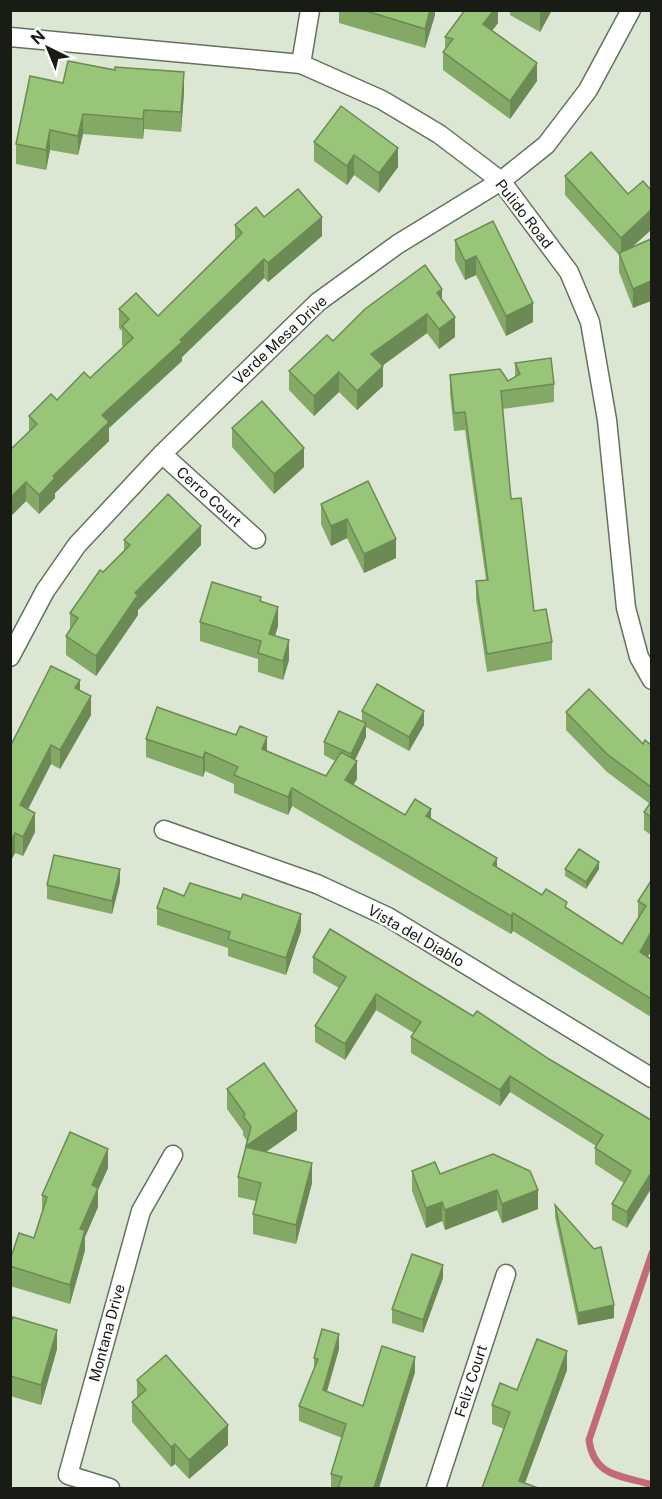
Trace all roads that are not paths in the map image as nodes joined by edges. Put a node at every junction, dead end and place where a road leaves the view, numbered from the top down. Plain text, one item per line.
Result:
1 (310, 10) edge
2 (631, 10) edge
3 (10, 37) edge
4 (301, 64) junction
5 (501, 181) junction
6 (162, 454) junction
7 (256, 539) dead end
8 (10, 657) edge
9 (651, 680) edge
10 (164, 830) dead end
11 (651, 1078) edge
12 (173, 1155) dead end
13 (506, 1274) dead end
14 (110, 1488) edge
15 (436, 1488) edge

1 - 4 street
2 - 5 street, Verde Mesa Drive
3 - 4 street, Pulido Road
4 - 5 street, Pulido Road
5 - 6 street, Verde Mesa Drive
5 - 9 street, Pulido Road
6 - 7 street, Cerro Court
6 - 8 street, Verde Mesa Drive
10 - 11 street, Vista del Diablo
12 - 14 street, Montana Drive
13 - 15 street, Feliz Court

